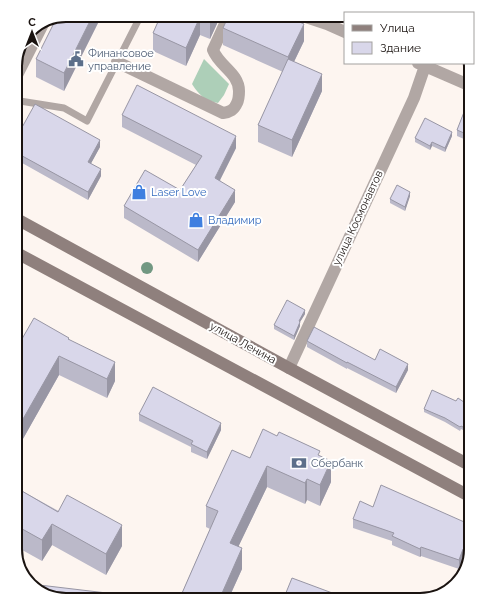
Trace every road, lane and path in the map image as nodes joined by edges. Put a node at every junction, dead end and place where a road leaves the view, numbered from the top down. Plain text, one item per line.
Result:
1 (138, 22) edge
2 (226, 22) edge
3 (331, 22) edge
4 (39, 31) edge
5 (344, 31) edge
6 (117, 62) junction
7 (22, 64) edge
8 (421, 65) edge
9 (464, 83) edge
10 (22, 103) edge
11 (22, 222) edge
12 (22, 256) edge
13 (289, 368) junction
14 (464, 462) edge
15 (464, 493) edge

1 - 6 lane
2 - 6 street
3 - 5 street
4 - 7 street
6 - 10 lane
8 - 9 street
8 - 13 street, улица Космонавтов
11 - 13 main road, улица Ленина
12 - 15 main road
13 - 14 main road, улица Ленина

